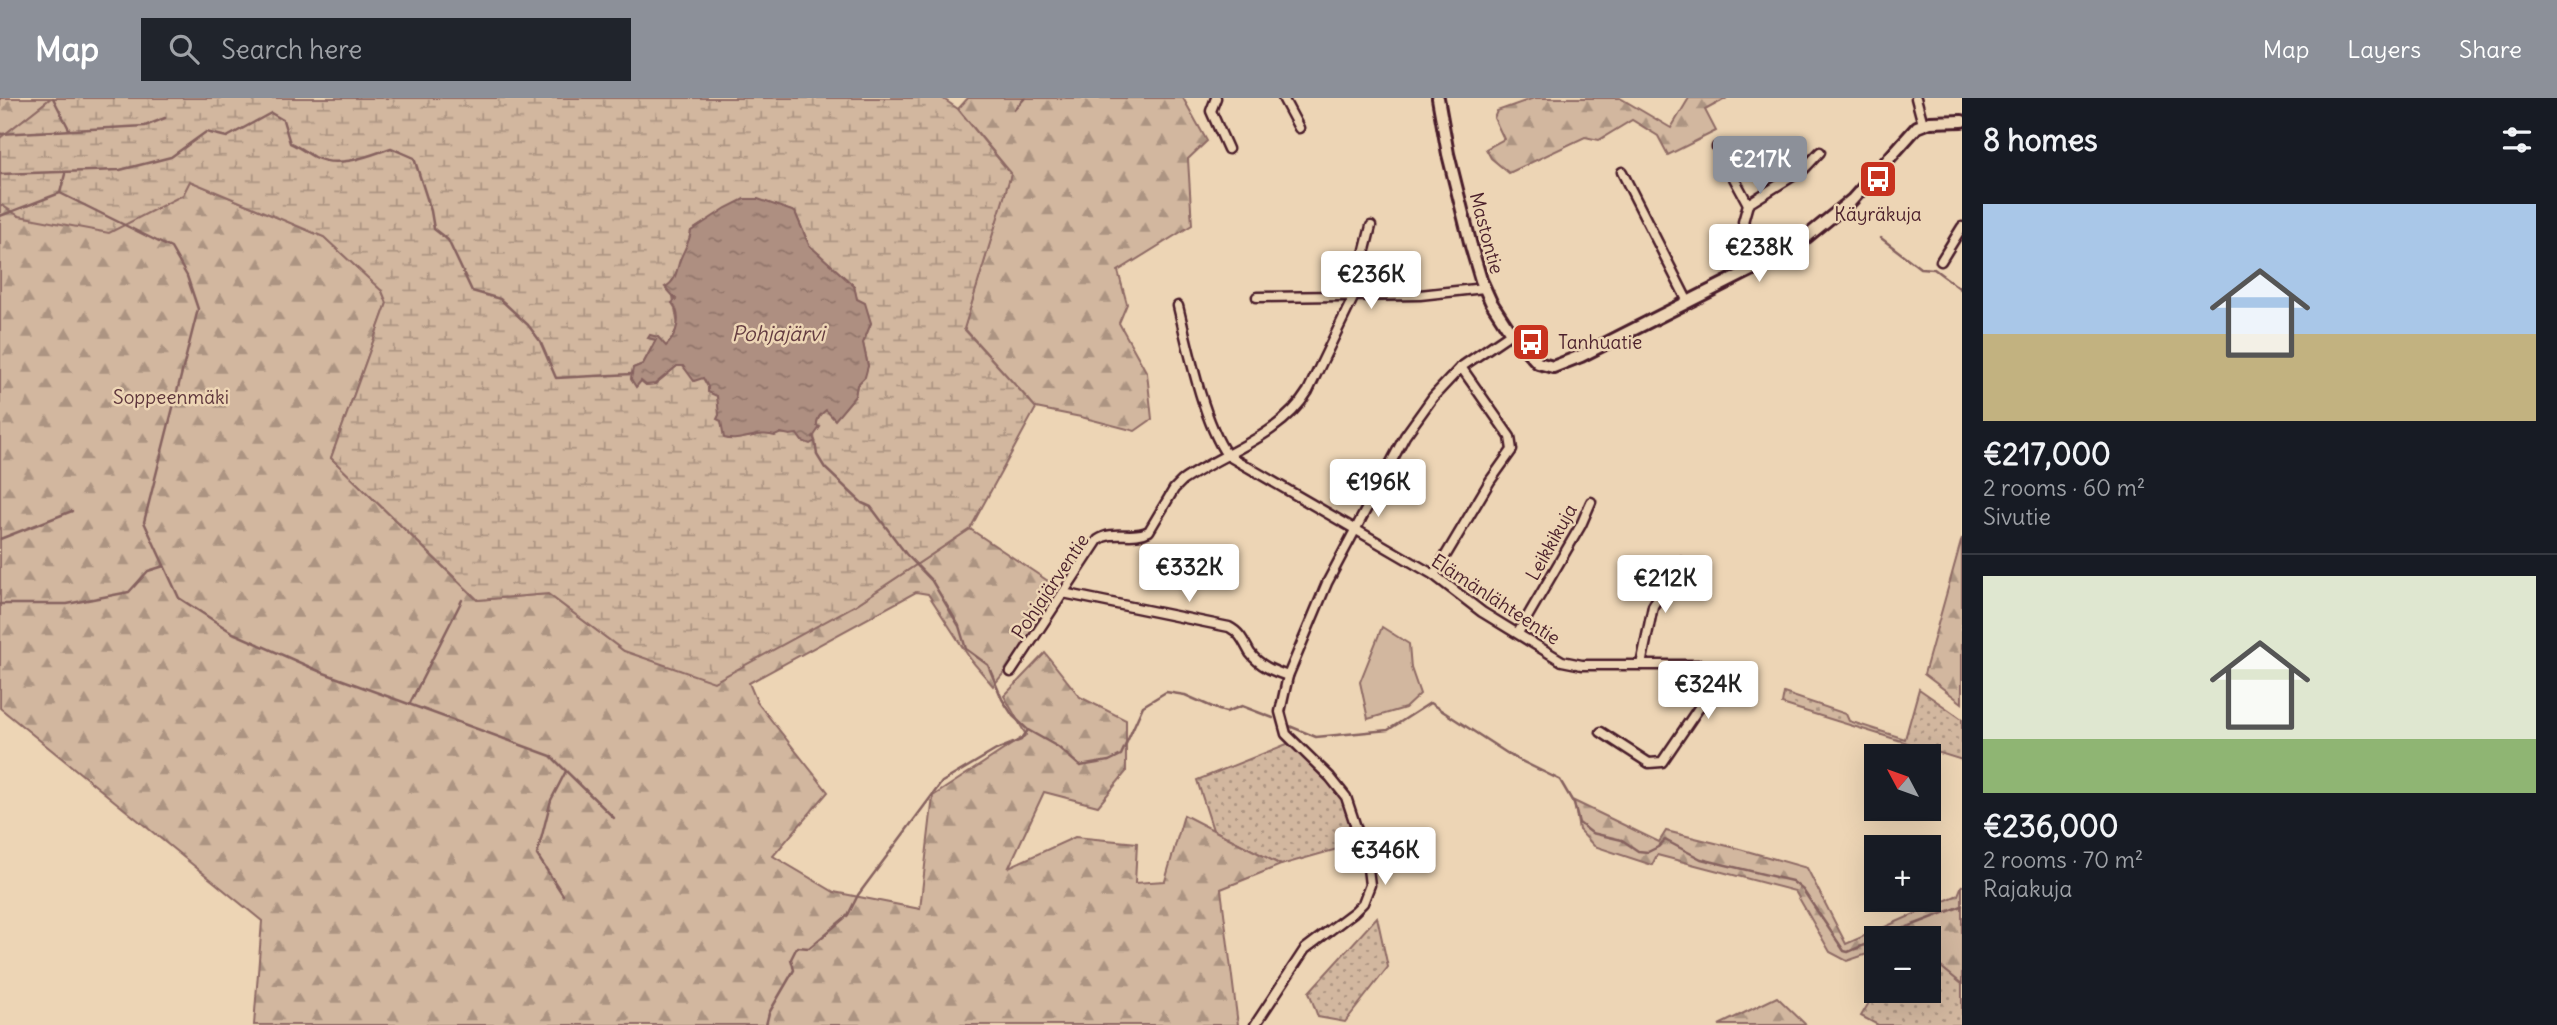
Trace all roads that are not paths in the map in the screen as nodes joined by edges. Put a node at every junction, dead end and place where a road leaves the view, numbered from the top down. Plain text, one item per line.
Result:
1 (1216, 98) edge
2 (1283, 98) edge
3 (1438, 98) edge
4 (1916, 98) edge
5 (1962, 121) edge
6 (1923, 124) junction
7 (1299, 128) dead end
8 (1717, 147) dead end
9 (1228, 149) dead end
10 (1820, 152) dead end
11 (1622, 172) dead end
12 (1748, 204) junction
13 (1371, 226) dead end
14 (1962, 227) edge
15 (1941, 261) dead end
16 (1763, 263) junction
17 (1484, 288) junction
18 (1257, 297) dead end
19 (1353, 298) junction
20 (1688, 302) junction
21 (1178, 306) dead end
22 (1511, 333) junction
23 (1461, 367) junction
24 (1227, 455) junction
25 (1591, 502) dead end
26 (1356, 530) junction
27 (1679, 562) dead end
28 (1434, 575) junction
29 (1063, 593) junction
30 (1518, 633) junction
31 (1641, 665) junction
32 (1011, 672) dead end
33 (1288, 676) junction
34 (1601, 732) dead end
35 (1255, 1025) edge

1 - 9 street
2 - 7 street
3 - 17 street, Mastontie
4 - 6 street
5 - 6 street
6 - 16 street
8 - 12 street
10 - 12 street
11 - 20 street
12 - 16 street
13 - 19 street, Pohjajärventie
14 - 15 street
16 - 20 street
17 - 19 street
17 - 22 street, Mastontie
18 - 19 street
19 - 24 street, Pohjajärventie
20 - 22 street, Mastontie
21 - 24 street
22 - 23 street
23 - 26 street
23 - 28 street
24 - 26 street, Elämänlähteentie
24 - 29 street, Pohjajärventie
25 - 30 street, Leikkikuja
26 - 28 street, Elämänlähteentie
26 - 33 street
27 - 31 street
28 - 30 street, Elämänlähteentie
29 - 32 street, Pohjajärventie
29 - 33 street
30 - 31 street, Elämänlähteentie
31 - 34 street, Elämänlähteentie
33 - 35 street

